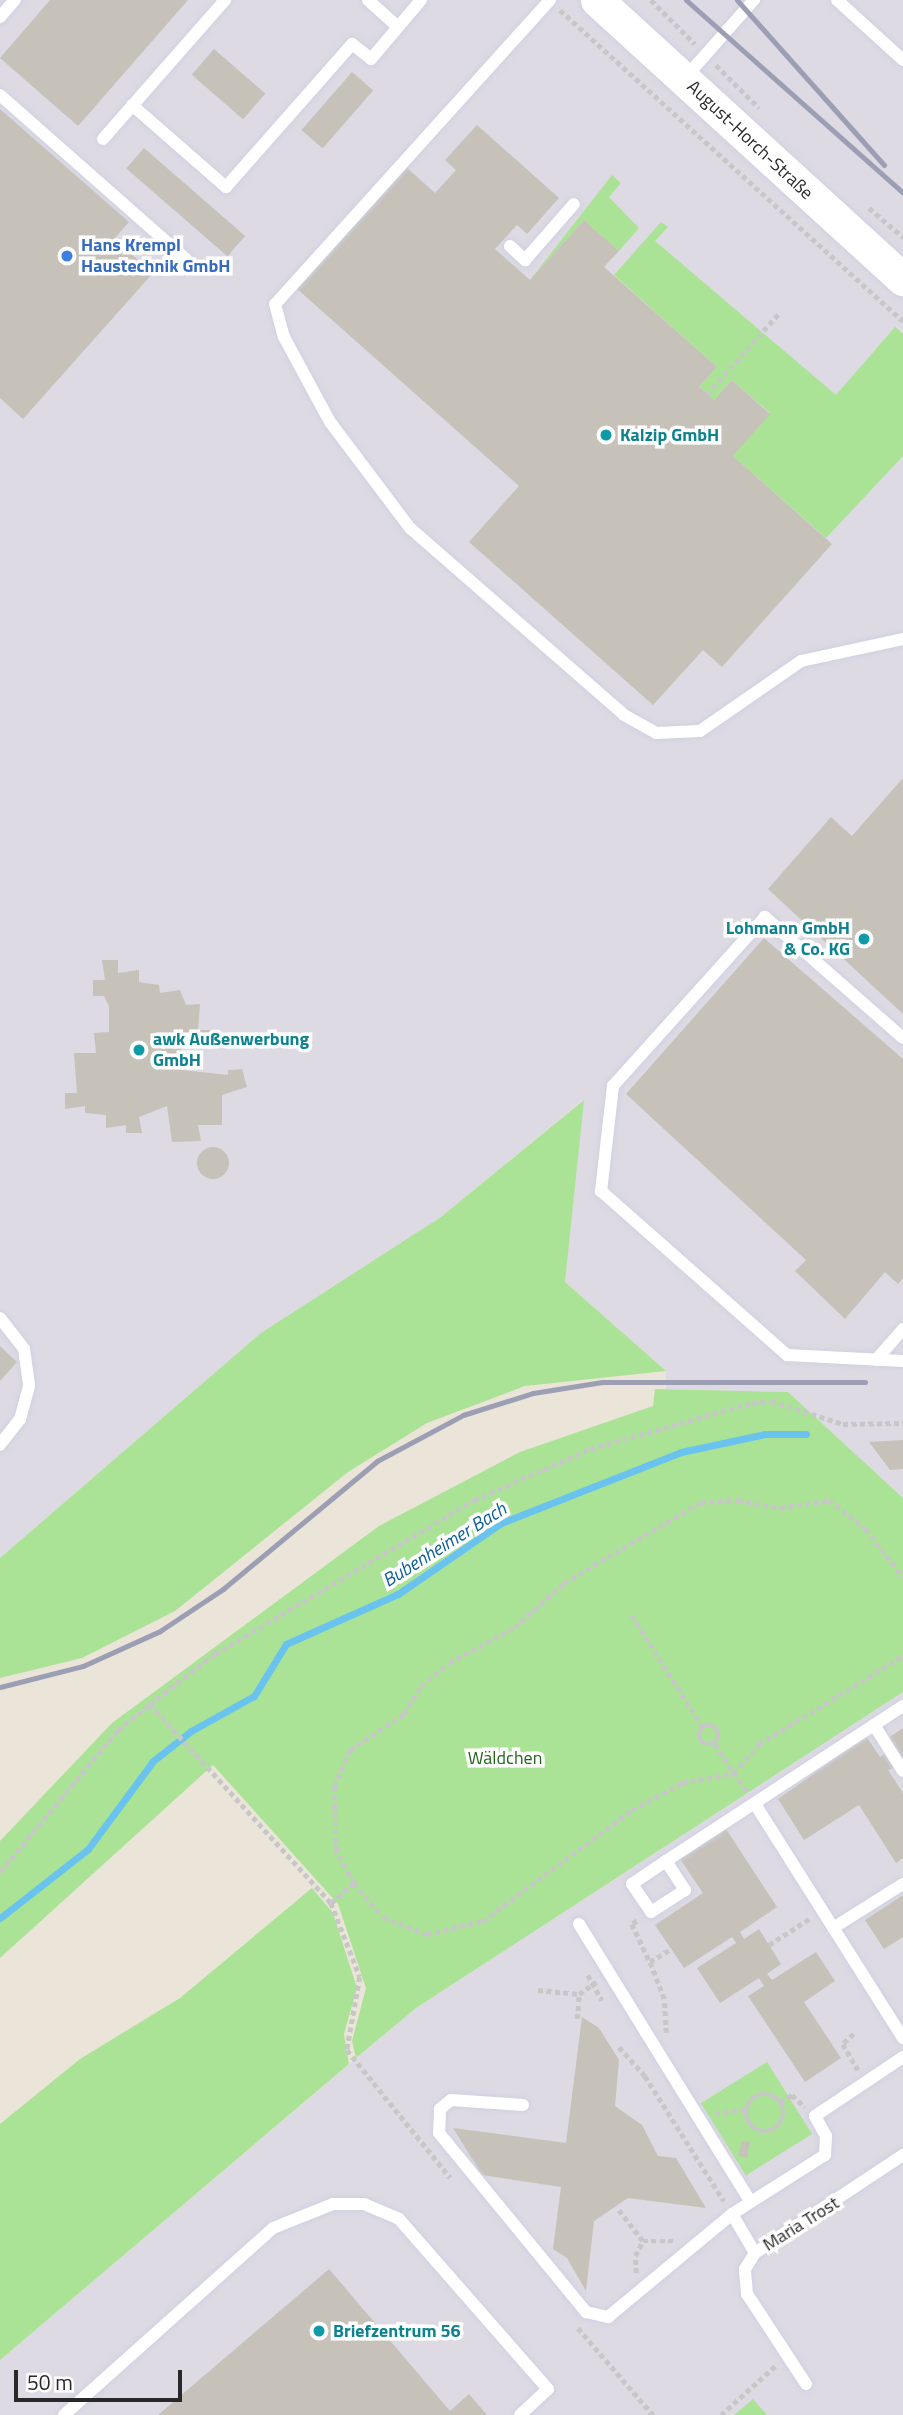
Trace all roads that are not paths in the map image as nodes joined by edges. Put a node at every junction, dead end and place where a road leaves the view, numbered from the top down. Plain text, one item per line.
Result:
1 (15, 0) edge
2 (225, 0) edge
3 (369, 0) edge
4 (421, 0) edge
5 (550, 0) edge
6 (597, 0) edge
7 (754, 0) edge
8 (837, 0) edge
9 (0, 17) edge
10 (398, 27) junction
11 (903, 60) edge
12 (683, 79) junction
13 (0, 95) edge
14 (132, 105) junction
15 (103, 139) dead end
16 (574, 204) dead end
17 (510, 246) dead end
18 (187, 259) dead end
19 (903, 279) edge
20 (903, 639) edge
21 (903, 1038) edge
22 (0, 1318) edge
23 (903, 1329) edge
24 (876, 1360) junction
25 (903, 1361) edge
26 (0, 1446) edge
27 (903, 1706) edge
28 (874, 1726) junction
29 (903, 1771) edge
30 (755, 1804) junction
31 (666, 1861) dead end
32 (903, 1884) edge
33 (579, 1924) dead end
34 (833, 1928) junction
35 (902, 2035) edge
36 (903, 2057) edge
37 (523, 2105) dead end
38 (903, 2155) edge
39 (750, 2201) junction
40 (732, 2214) junction
41 (755, 2253) junction
42 (806, 2384) dead end
43 (64, 2415) edge
44 (520, 2415) edge

1 - 9 lane
2 - 14 lane
3 - 10 lane
4 - 10 lane
5 - 20 lane
6 - 12 main road, August-Horch-Straße
7 - 12 lane
8 - 11 lane
10 - 14 lane
12 - 19 main road, August-Horch-Straße
13 - 18 lane
14 - 15 lane
16 - 17 lane
21 - 24 lane
22 - 26 lane
23 - 24 lane
24 - 25 lane
27 - 28 lane
28 - 29 lane
28 - 30 lane
30 - 31 lane
30 - 34 lane
32 - 34 lane
33 - 39 lane
34 - 35 lane
36 - 39 lane
37 - 40 lane
38 - 41 lane, Maria Trost
39 - 40 lane
40 - 41 lane
41 - 42 lane, Maria Trost
43 - 44 lane

